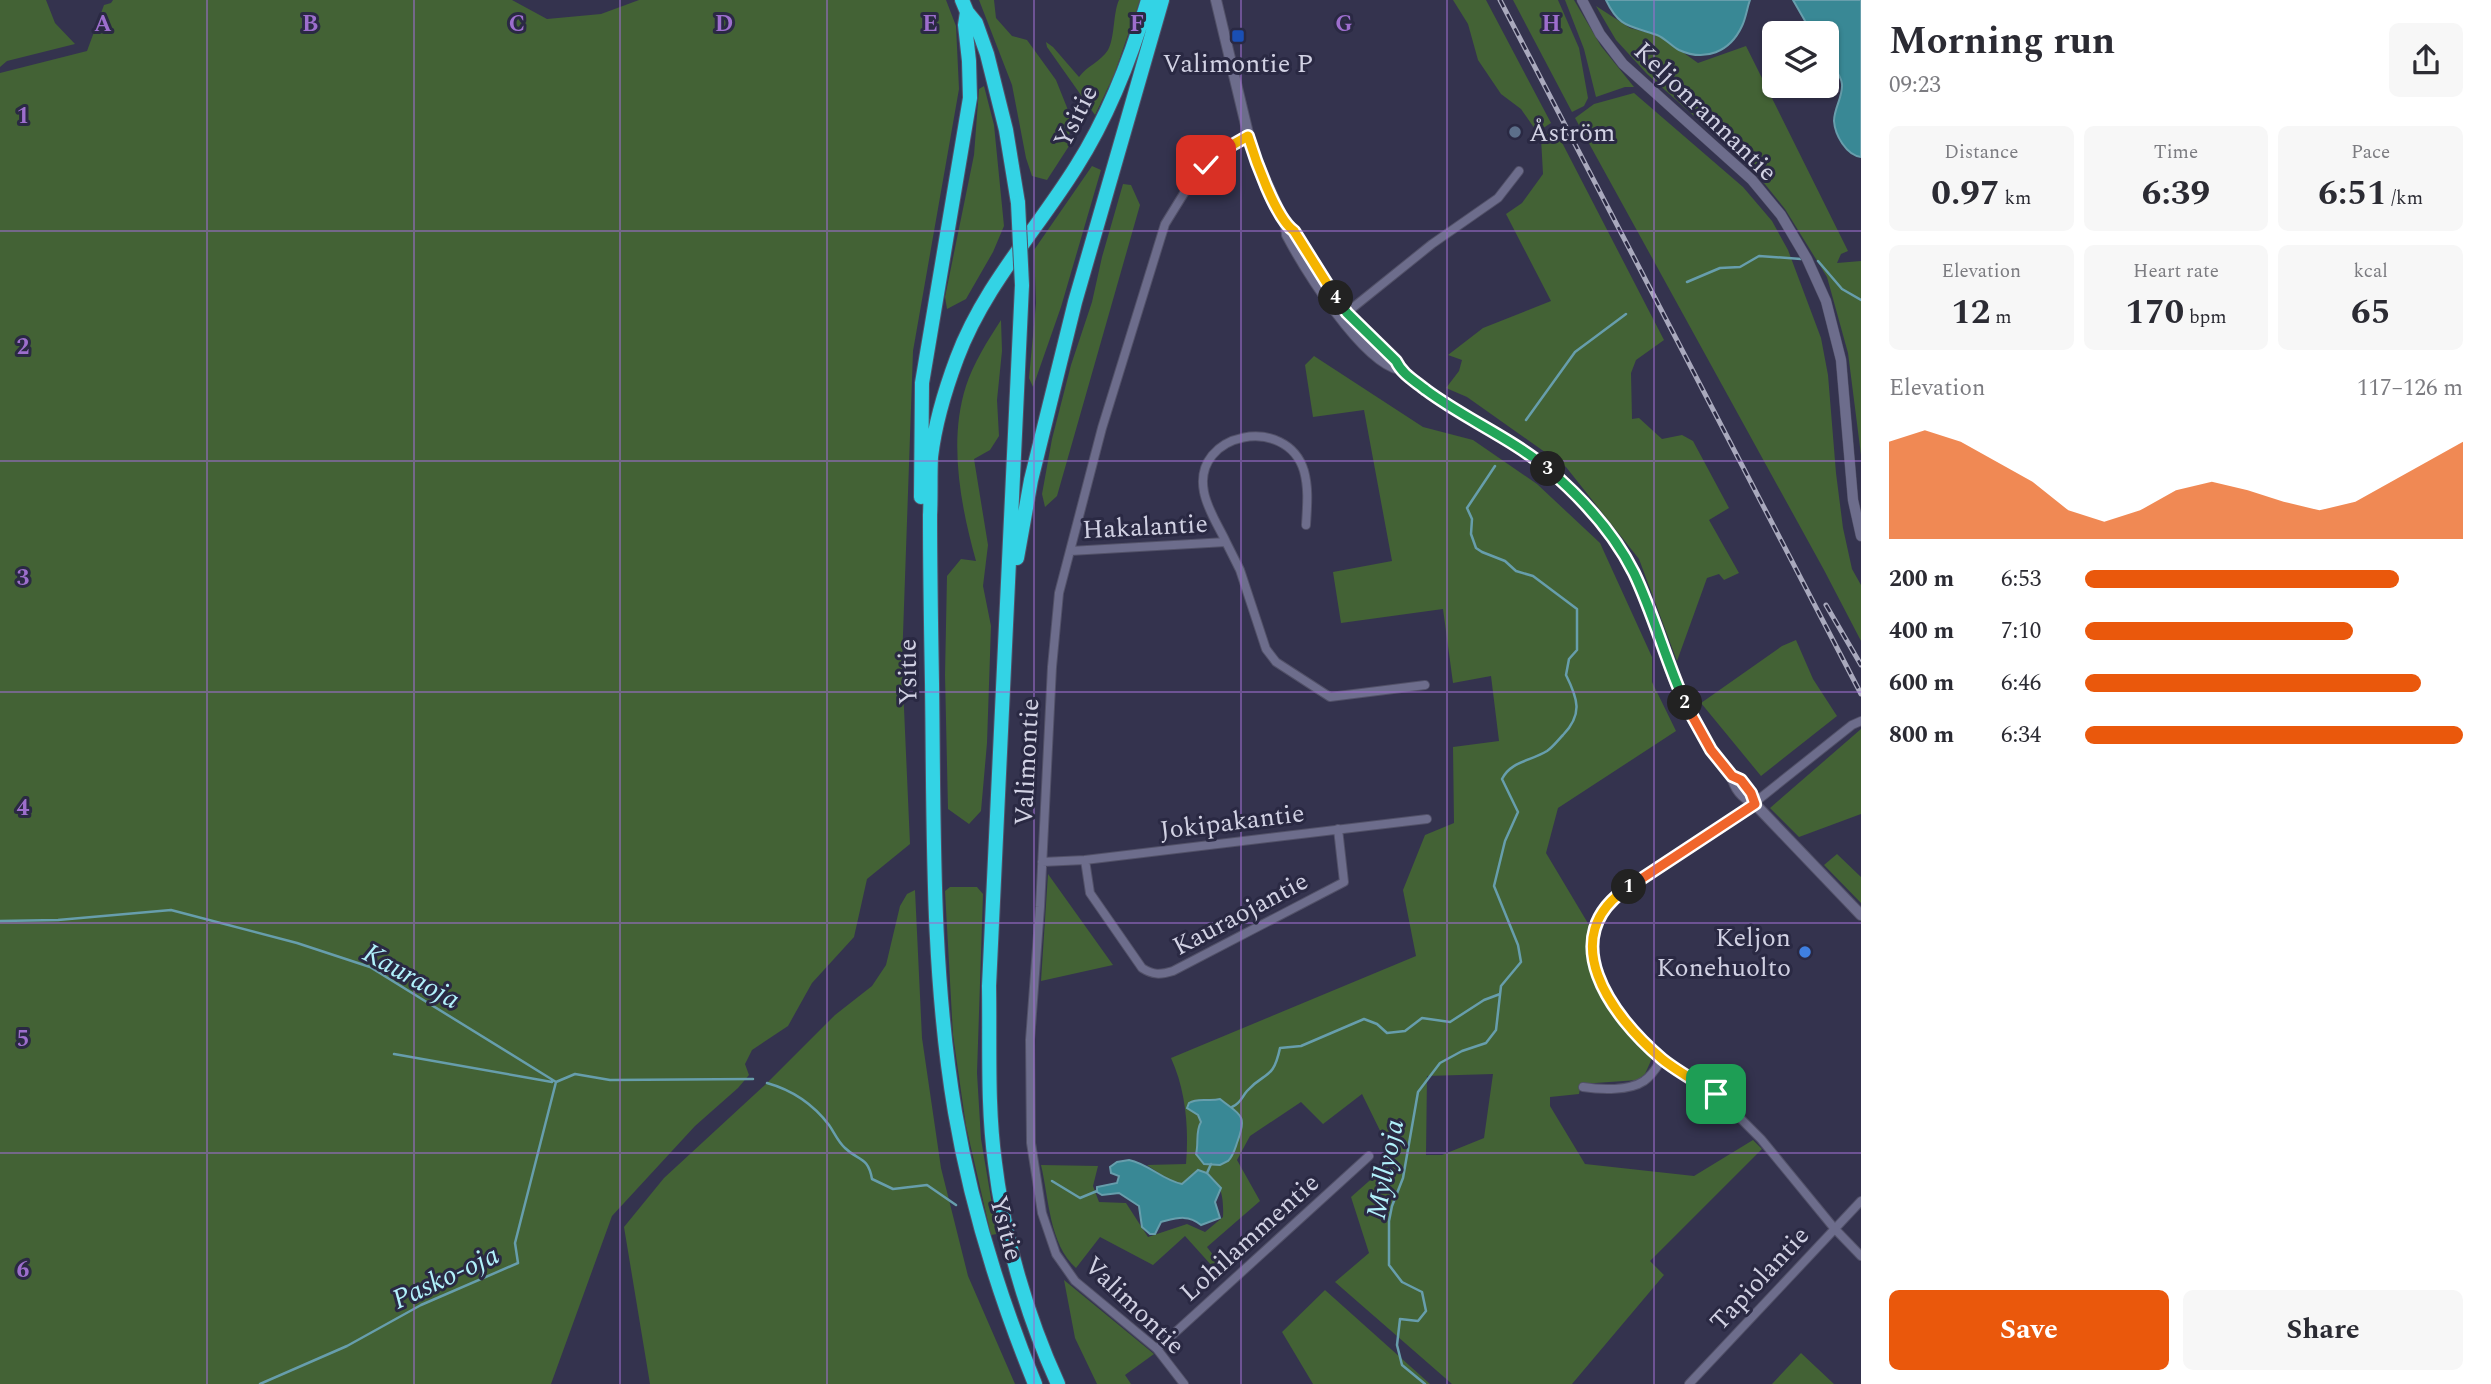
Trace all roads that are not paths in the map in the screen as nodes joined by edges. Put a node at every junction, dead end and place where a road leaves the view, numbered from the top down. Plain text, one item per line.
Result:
1 (1148, 0) edge
2 (1162, 0) edge
3 (1216, 0) edge
4 (1582, 0) edge
5 (964, 6) edge
6 (1248, 136) junction
7 (1520, 171) dead end
8 (1343, 316) junction
9 (1306, 525) dead end
10 (1861, 536) edge
11 (1226, 542) junction
12 (930, 543) junction
13 (1070, 551) junction
14 (1008, 593) junction
15 (1425, 685) dead end
16 (1861, 721) edge
17 (1754, 803) junction
18 (1427, 819) dead end
19 (1338, 830) junction
20 (1085, 860) junction
21 (1042, 862) junction
22 (1861, 915) edge
23 (1662, 1059) junction
24 (1583, 1087) dead end
25 (1369, 1156) dead end
26 (1861, 1201) edge
27 (1834, 1228) junction
28 (1861, 1256) edge
29 (1157, 1349) junction
30 (1035, 1384) edge
31 (1058, 1384) edge
32 (1184, 1384) edge
33 (1689, 1384) edge

1 - 12 highway, Ysitie
2 - 14 highway
3 - 6 main road
4 - 10 street, Keljonrannantie
5 - 12 highway
5 - 14 highway, bridge
6 - 8 main road
6 - 13 street, Valimontie
7 - 8 street
8 - 17 main road
9 - 11 street
11 - 13 street, Hakalantie
11 - 15 street, Hakalantie
12 - 30 highway, Ysitie
13 - 21 street, Valimontie
14 - 31 highway, Ysitie
16 - 17 street
17 - 22 main road
17 - 23 street
18 - 19 street, Jokipakantie
19 - 20 street, Jokipakantie
19 - 20 street, Kauraojantie
20 - 21 street, Jokipakantie
21 - 29 street, Valimontie
23 - 24 street
23 - 27 street
25 - 29 street, Lohilammentie
26 - 27 street, Tapiolantie
27 - 28 street
27 - 33 street, Tapiolantie
29 - 32 street, Valimontie

